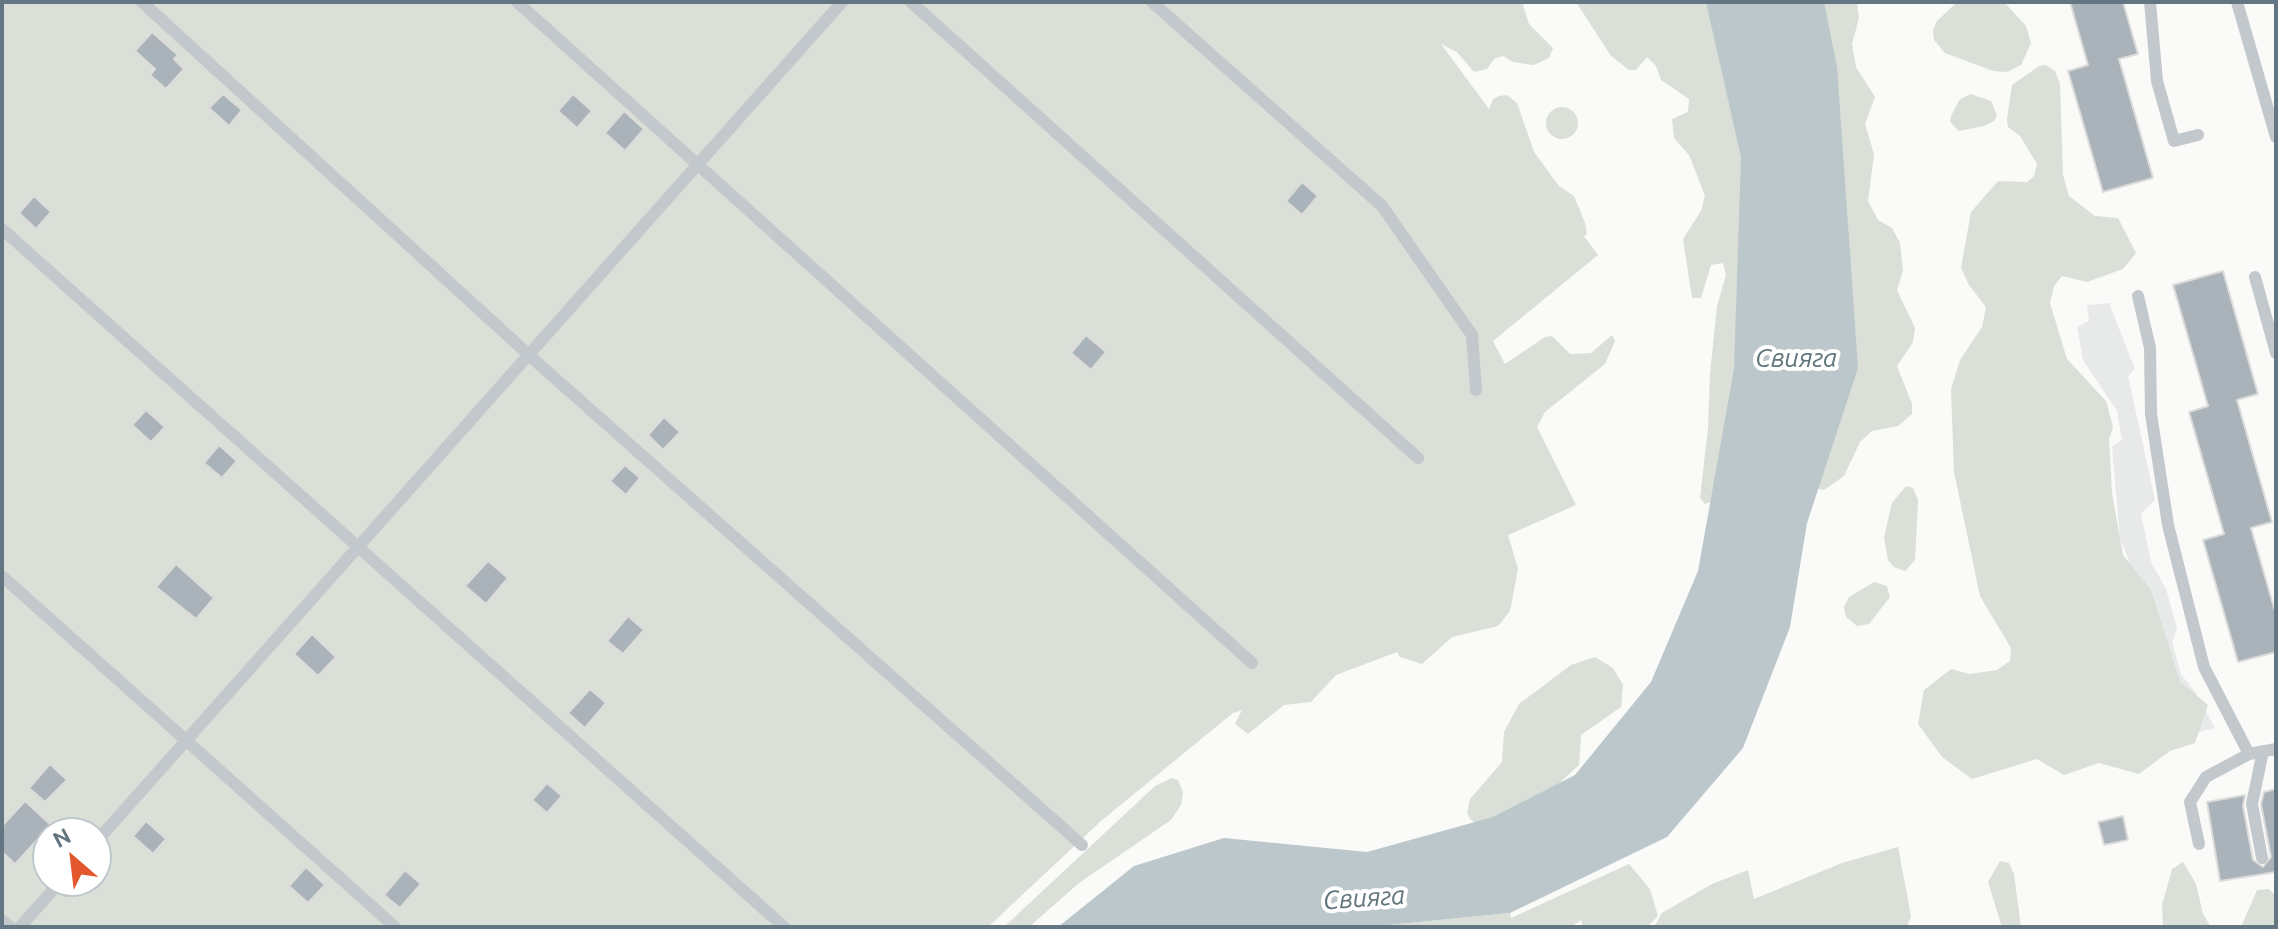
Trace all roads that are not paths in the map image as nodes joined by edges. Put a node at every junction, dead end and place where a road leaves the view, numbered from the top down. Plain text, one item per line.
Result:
1 (142, 2) edge
2 (517, 2) edge
3 (842, 2) edge
4 (911, 2) edge
5 (1152, 2) edge
6 (2150, 2) edge
7 (2237, 2) edge
8 (2198, 135) dead end
9 (2276, 137) edge
10 (699, 163) junction
11 (2, 229) edge
12 (2255, 277) dead end
13 (2138, 296) dead end
14 (530, 352) junction
15 (2276, 353) edge
16 (1476, 390) dead end
17 (1418, 458) dead end
18 (357, 548) junction
19 (2, 576) edge
20 (1252, 663) dead end
21 (186, 741) junction
22 (2270, 750) edge
23 (2249, 754) junction
24 (112, 824) edge
25 (2199, 844) dead end
26 (1082, 845) dead end
27 (2262, 858) dead end
28 (47, 897) edge
29 (2, 920) edge
30 (10, 927) edge
31 (20, 927) edge
32 (395, 927) edge
33 (784, 927) edge

1 - 14 lane
2 - 10 lane
3 - 10 lane
4 - 17 lane
5 - 16 lane
6 - 8 lane
7 - 9 lane
10 - 14 lane
10 - 20 lane
11 - 18 lane
12 - 15 lane
13 - 23 lane
14 - 18 lane
14 - 26 lane
18 - 21 lane
18 - 33 lane
19 - 21 lane
21 - 24 lane
21 - 32 lane
22 - 23 lane
22 - 27 lane
23 - 25 lane
28 - 31 lane
29 - 30 lane

